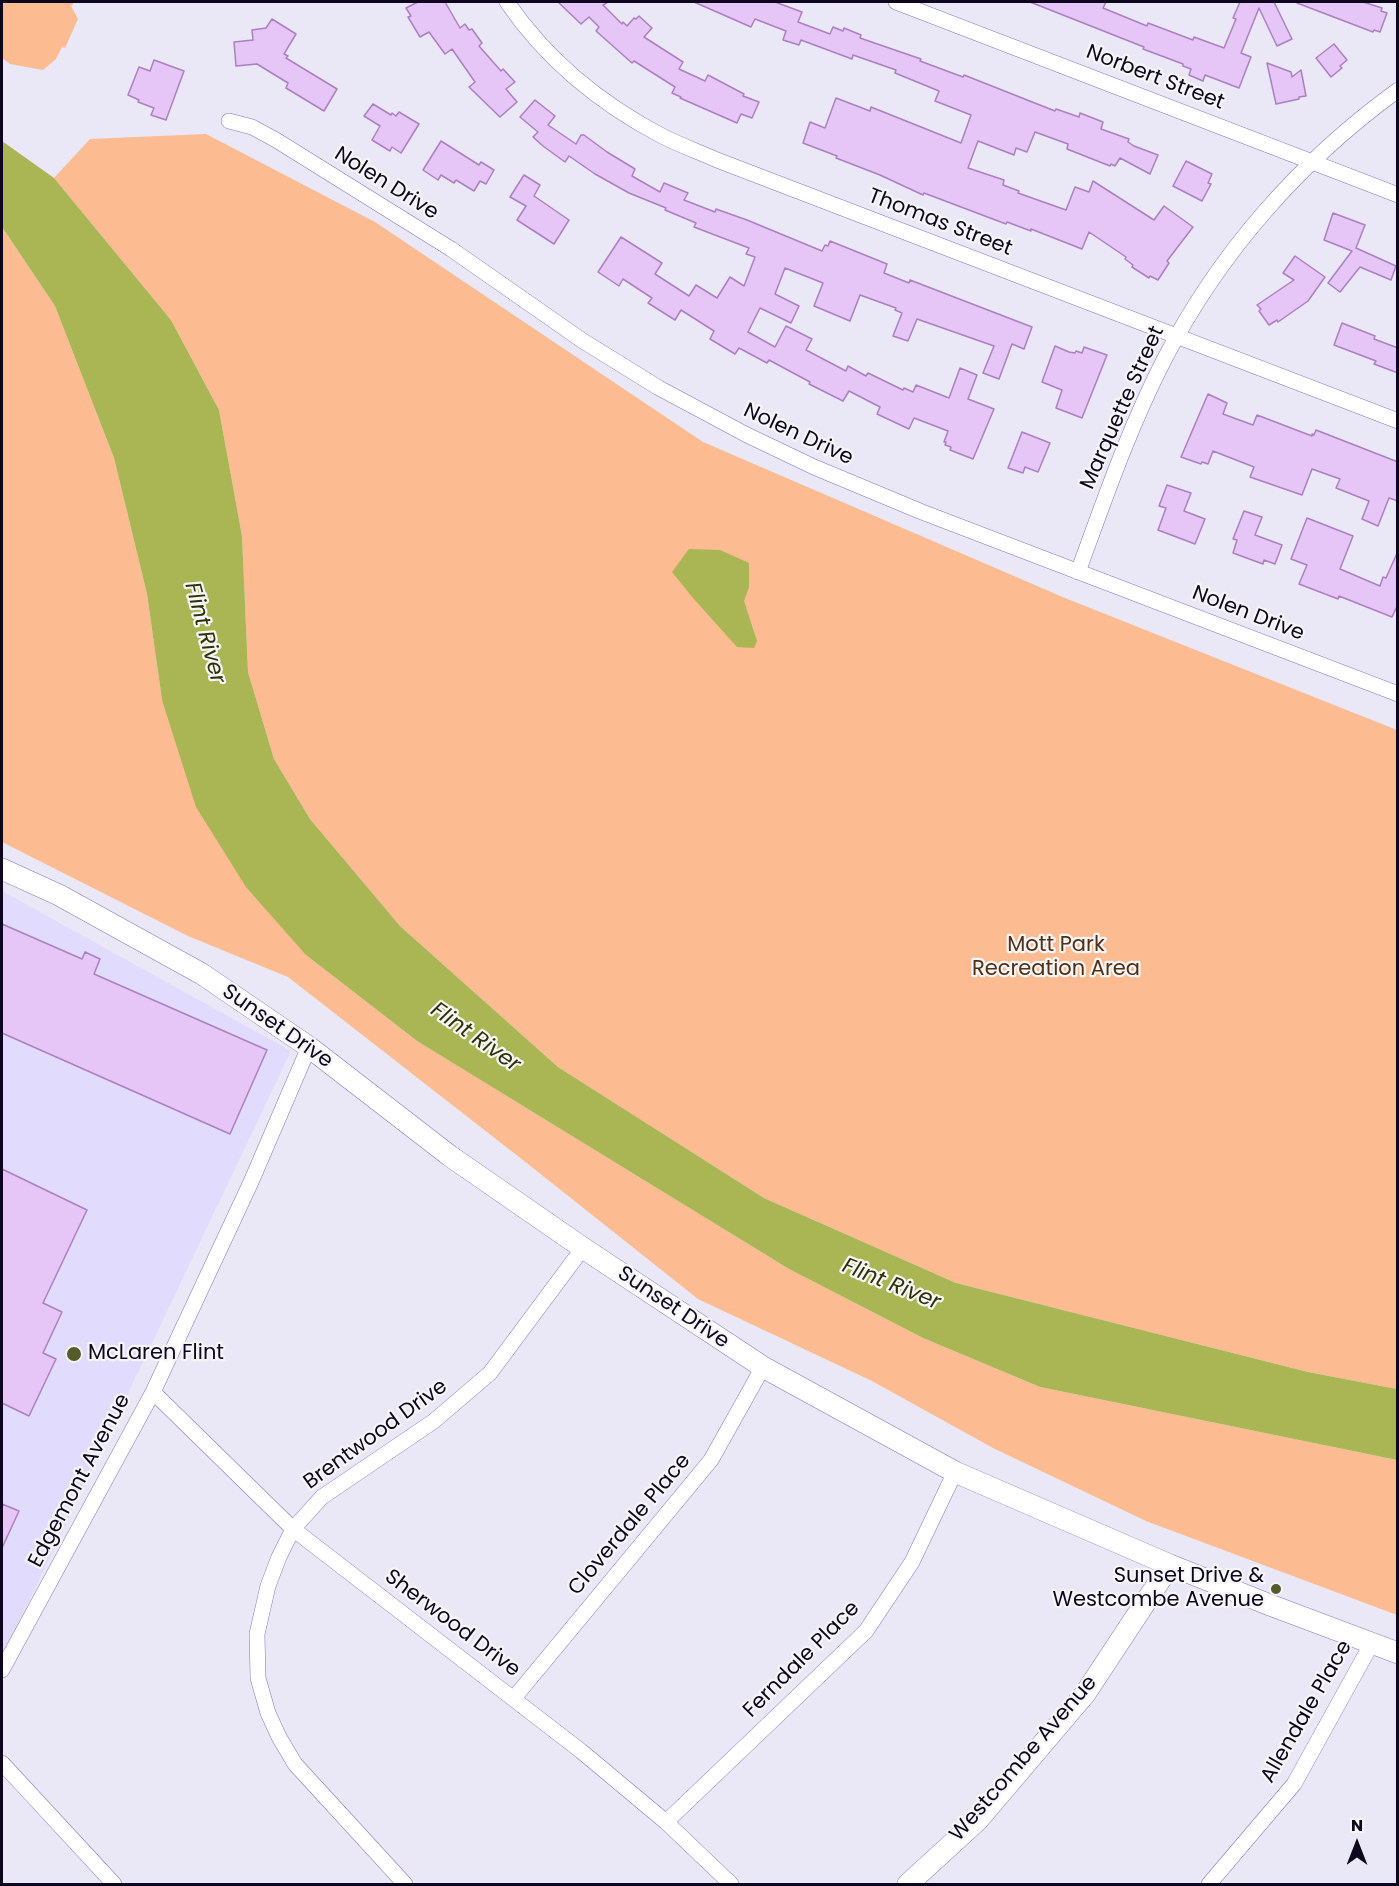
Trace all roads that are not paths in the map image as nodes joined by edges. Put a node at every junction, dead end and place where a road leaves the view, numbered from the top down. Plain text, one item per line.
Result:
1 (507, 2) edge
2 (896, 2) edge
3 (1398, 90) edge
4 (229, 121) dead end
5 (1312, 162) junction
6 (1398, 195) edge
7 (1176, 337) junction
8 (1398, 421) edge
9 (1078, 572) junction
10 (1398, 694) edge
11 (2, 869) edge
12 (309, 1047) junction
13 (583, 1248) junction
14 (763, 1367) junction
15 (153, 1392) junction
16 (955, 1472) junction
17 (293, 1529) junction
18 (1170, 1565) junction
19 (1372, 1643) junction
20 (1398, 1653) edge
21 (2, 1670) edge
22 (514, 1698) junction
23 (2, 1763) edge
24 (666, 1822) junction
25 (114, 1884) edge
26 (405, 1884) edge
27 (731, 1884) edge
28 (908, 1884) edge
29 (1209, 1884) edge

1 - 7 street, Thomas Street
2 - 5 street, Norbert Street
3 - 5 street, Marquette Street
4 - 9 street, Nolen Drive
5 - 6 street, Norbert Street
5 - 7 street, Marquette Street
7 - 8 street, Thomas Street
7 - 9 street, Marquette Street
9 - 10 street, Nolen Drive
11 - 12 street, Sunset Drive
12 - 13 street, Sunset Drive
12 - 15 street, Edgemont Avenue
13 - 14 street, Sunset Drive
13 - 17 street, Brentwood Drive
14 - 16 street, Sunset Drive
14 - 22 street, Cloverdale Place
15 - 17 street, Sherwood Drive
15 - 21 street, Edgemont Avenue
16 - 18 street, Sunset Drive
16 - 24 street, Ferndale Place
17 - 22 street, Sherwood Drive
17 - 26 street, Brentwood Drive
18 - 19 street, Sunset Drive
18 - 28 street, Westcombe Avenue
19 - 20 street, Sunset Drive
19 - 29 street, Allendale Place
22 - 24 street, Sherwood Drive
23 - 25 street
24 - 27 street, Sherwood Drive

